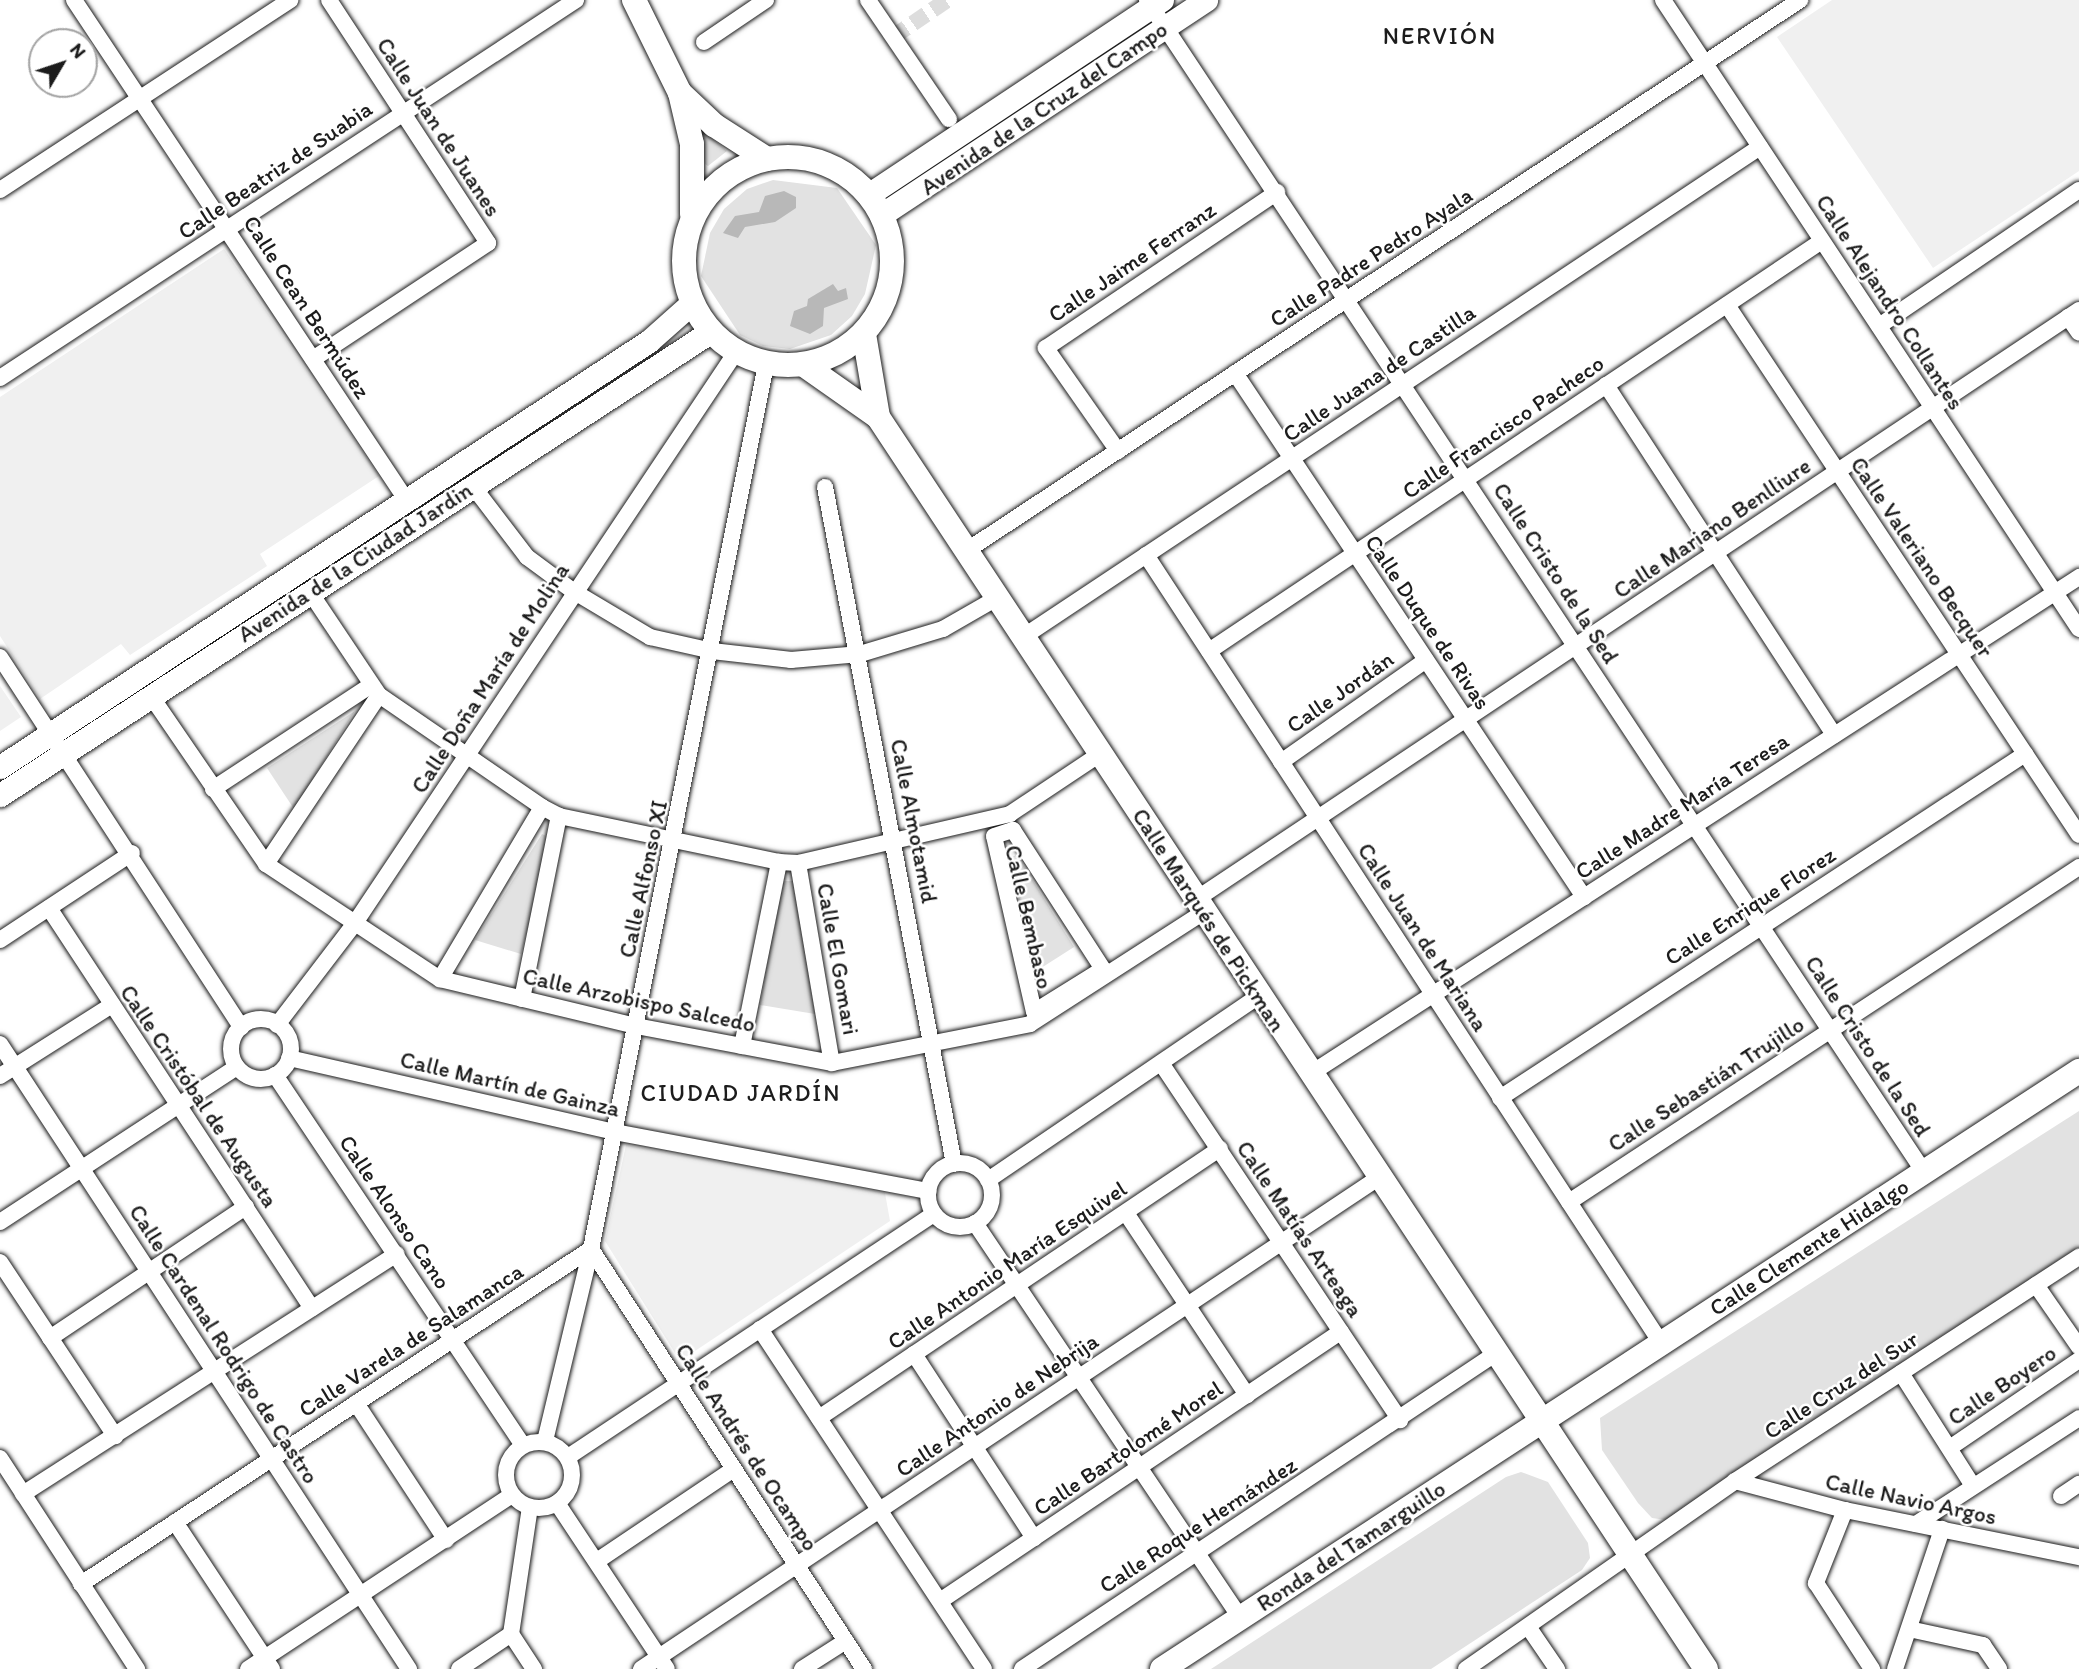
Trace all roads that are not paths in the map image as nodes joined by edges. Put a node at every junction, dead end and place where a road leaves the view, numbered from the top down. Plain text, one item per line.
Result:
1 (74, 0) edge
2 (290, 0) edge
3 (329, 0) edge
4 (576, 0) edge
5 (634, 0) edge
6 (766, 0) edge
7 (867, 0) edge
8 (1206, 0) edge
9 (1663, 0) edge
10 (1800, 0) edge
11 (1154, 2) edge
12 (1166, 26) junction
13 (704, 43) dead end
14 (1705, 63) junction
15 (680, 93) junction
16 (138, 99) junction
17 (404, 112) junction
18 (948, 119) dead end
19 (1760, 147) junction
20 (767, 159) junction
21 (0, 190) edge
22 (2079, 190) edge
23 (1277, 192) junction
24 (875, 205) junction
25 (692, 219) junction
26 (229, 229) junction
27 (1822, 241) junction
28 (1348, 299) junction
29 (692, 303) junction
30 (1727, 305) junction
31 (2074, 313) edge
32 (1879, 326) junction
33 (710, 332) junction
34 (2079, 333) edge
35 (864, 334) junction
36 (736, 352) junction
37 (313, 359) junction
38 (766, 364) junction
39 (804, 365) junction
40 (1235, 373) junction
41 (0, 378) edge
42 (1404, 384) junction
43 (1606, 386) junction
44 (1933, 409) junction
45 (878, 417) junction
46 (1118, 451) junction
47 (1292, 458) junction
48 (1838, 472) junction
49 (1466, 479) junction
50 (472, 485) junction
51 (825, 487) dead end
52 (407, 501) junction
53 (966, 551) junction
54 (1355, 554) junction
55 (1716, 554) junction
56 (1146, 555) junction
57 (2079, 577) edge
58 (573, 591) junction
59 (310, 592) junction
60 (2055, 593) junction
61 (997, 598) junction
62 (2079, 629) edge
63 (1023, 638) junction
64 (1577, 646) junction
65 (1209, 651) junction
66 (712, 652) junction
67 (860, 654) junction
68 (1959, 655) junction
69 (0, 657) edge
70 (1426, 660) junction
71 (375, 690) junction
72 (151, 696) junction
73 (1466, 720) junction
74 (53, 733) junction
75 (1834, 735) junction
76 (65, 752) junction
77 (1100, 754) junction
78 (2025, 754) junction
79 (467, 757) junction
80 (1281, 762) junction
81 (0, 767) edge
82 (213, 789) junction
83 (0, 794) edge
84 (541, 807) junction
85 (559, 816) junction
86 (1318, 818) junction
87 (984, 820) junction
88 (1012, 822) junction
89 (1695, 825) junction
90 (2079, 835) edge
91 (674, 841) junction
92 (894, 842) junction
93 (132, 853) junction
94 (779, 862) junction
95 (798, 863) junction
96 (266, 864) junction
97 (2079, 867) edge
98 (1584, 897) junction
99 (1200, 906) junction
100 (49, 908) junction
101 (355, 923) junction
102 (1761, 925) junction
103 (0, 940) edge
104 (1112, 971) junction
105 (440, 979) junction
106 (1433, 994) junction
107 (1259, 996) junction
108 (522, 999) junction
109 (112, 1005) junction
110 (1030, 1024) junction
111 (277, 1025) junction
112 (241, 1027) junction
113 (636, 1027) junction
114 (1830, 1030) junction
115 (933, 1041) junction
116 (0, 1044) edge
117 (742, 1046) junction
118 (289, 1058) junction
119 (832, 1063) junction
120 (1161, 1063) junction
121 (15, 1067) junction
122 (237, 1067) junction
123 (2079, 1071) edge
124 (1310, 1074) junction
125 (275, 1075) junction
126 (0, 1076) edge
127 (1500, 1098) junction
128 (178, 1104) junction
129 (615, 1132) junction
130 (1220, 1150) junction
131 (954, 1164) junction
132 (82, 1168) junction
133 (1924, 1172) junction
134 (1378, 1178) junction
135 (988, 1180) junction
136 (928, 1191) junction
137 (1569, 1202) junction
138 (246, 1207) junction
139 (1126, 1213) junction
140 (934, 1214) junction
141 (0, 1222) edge
142 (975, 1223) junction
143 (1281, 1242) junction
144 (591, 1249) junction
145 (397, 1254) junction
146 (2079, 1257) edge
147 (0, 1262) edge
148 (150, 1271) junction
149 (1018, 1285) junction
150 (2036, 1285) junction
151 (1188, 1304) junction
152 (312, 1308) junction
153 (760, 1329) junction
154 (1341, 1332) junction
155 (50, 1338) junction
156 (453, 1340) junction
157 (1661, 1343) junction
158 (2079, 1347) edge
159 (914, 1354) junction
160 (1495, 1354) junction
161 (2079, 1360) edge
162 (217, 1370) junction
163 (1901, 1373) junction
164 (1080, 1377) junction
165 (680, 1382) junction
166 (1248, 1395) junction
167 (356, 1403) junction
168 (819, 1418) junction
169 (2079, 1418) edge
170 (1400, 1420) junction
171 (1541, 1423) junction
172 (115, 1436) junction
173 (545, 1441) junction
174 (523, 1445) junction
175 (974, 1447) junction
176 (1951, 1447) junction
177 (568, 1457) junction
178 (0, 1458) edge
179 (273, 1458) junction
180 (1139, 1467) junction
181 (734, 1469) junction
182 (1735, 1481) junction
183 (2079, 1484) edge
184 (1973, 1486) junction
185 (23, 1494) junction
186 (512, 1495) junction
187 (2062, 1496) dead end
188 (557, 1503) junction
189 (530, 1507) junction
190 (880, 1510) junction
191 (1845, 1510) junction
192 (174, 1522) junction
193 (1916, 1524) junction
194 (1942, 1529) junction
195 (1034, 1538) junction
196 (446, 1540) junction
197 (1196, 1554) junction
198 (2077, 1554) edge
199 (1629, 1555) junction
200 (597, 1561) junction
201 (796, 1566) junction
202 (81, 1584) junction
203 (361, 1597) junction
204 (940, 1601) junction
205 (1240, 1618) junction
206 (1529, 1628) junction
207 (1909, 1629) junction
208 (511, 1634) junction
209 (846, 1641) junction
210 (268, 1663) edge
211 (662, 1663) edge
212 (137, 1669) edge
213 (247, 1669) edge
214 (409, 1669) edge
215 (459, 1669) edge
216 (534, 1669) edge
217 (641, 1669) edge
218 (802, 1669) edge
219 (864, 1669) edge
220 (984, 1669) edge
221 (1022, 1669) edge
222 (1162, 1669) edge
223 (1465, 1669) edge
224 (1557, 1669) edge
225 (1706, 1669) edge
226 (1872, 1669) edge
227 (1895, 1669) edge
228 (1998, 1669) edge

1 - 16 street, Calle Cean Bermúdez
2 - 16 street
3 - 17 street, Calle Juan de Juanes
4 - 17 street, Calle Beatriz de Suabia
5 - 15 main road
6 - 13 street
7 - 18 street
8 - 12 main road, Avenida de la Cruz del Campo
9 - 14 street, Calle Alejandro Collantes
10 - 14 street, Calle Padre Pedro Ayala
11 - 12 street, Calle Cristo de la Sed
11 - 24 main road, Avenida de la Cruz del Campo
12 - 23 street, Calle Cristo de la Sed
12 - 24 main road, Avenida de la Cruz del Campo
14 - 19 street, Calle Alejandro Collantes
14 - 28 street, Calle Padre Pedro Ayala
15 - 20 main road
15 - 25 main road
16 - 21 street
16 - 26 street, Calle Cean Bermúdez
17 - 26 street, Calle Beatriz de Suabia
17 - 37 street, Calle Juan de Juanes
19 - 27 street, Calle Alejandro Collantes
19 - 42 street, Calle Juana de Castilla
20 - 24 main road
20 - 25 main road
22 - 32 street
23 - 28 street, Calle Cristo de la Sed
23 - 46 street, Calle Jaime Ferranz
24 - 35 main road
25 - 29 main road
26 - 37 street, Calle Cean Bermúdez
26 - 41 street, Calle Beatriz de Suabia
27 - 30 street, Calle Francisco Pacheco
27 - 32 street, Calle Alejandro Collantes
28 - 40 street, Calle Padre Pedro Ayala
28 - 42 street, Calle Cristo de la Sed
29 - 33 main road
29 - 52 main road, Avenida de la Ciudad Jardin
30 - 43 street, Calle Francisco Pacheco
30 - 48 street, Calle Valeriano Becquer
31 - 34 street
31 - 44 street, Calle Mariano Benlliure
32 - 44 street, Calle Alejandro Collantes
33 - 36 main road
33 - 50 main road, Avenida de la Ciudad Jardin
35 - 39 main road
35 - 45 main road
36 - 38 main road
36 - 58 street, Calle Doña María de Molina
37 - 52 street, Calle Cean Bermúdez
38 - 39 main road
38 - 66 street, Calle Alfonso XI
39 - 45 main road
40 - 46 street, Calle Padre Pedro Ayala
40 - 47 street, Calle Duque de Rivas
42 - 47 street, Calle Juana de Castilla
42 - 49 street, Calle Cristo de la Sed
43 - 49 street, Calle Francisco Pacheco
43 - 55 street
44 - 48 street, Calle Mariano Benlliure
44 - 60 street, Calle Alejandro Collantes
45 - 53 main road, Calle Marqués de Pickman
46 - 53 street, Calle Padre Pedro Ayala
47 - 54 street, Calle Duque de Rivas
47 - 56 street, Calle Juana de Castilla
48 - 55 street, Calle Mariano Benlliure
48 - 68 street, Calle Valeriano Becquer
49 - 54 street, Calle Francisco Pacheco
49 - 64 street, Calle Cristo de la Sed
50 - 58 street
50 - 59 main road, Avenida de la Ciudad Jardin
51 - 67 street, Calle Almotamid
52 - 74 main road, Avenida de la Ciudad Jardin
53 - 61 main road, Calle Marqués de Pickman
54 - 65 street, Calle Francisco Pacheco
54 - 70 street, Calle Duque de Rivas
55 - 64 street, Calle Mariano Benlliure
55 - 75 street
56 - 63 street, Calle Juana de Castilla
56 - 65 street, Calle Juan de Mariana
57 - 60 street, Calle Madre María Teresa
58 - 66 street
58 - 79 street, Calle Doña María de Molina
59 - 71 street
59 - 72 main road, Avenida de la Ciudad Jardin
60 - 62 street, Calle Alejandro Collantes
60 - 68 street, Calle Madre María Teresa
61 - 63 main road, Calle Marqués de Pickman
61 - 67 street
63 - 77 main road, Calle Marqués de Pickman
64 - 73 street, Calle Mariano Benlliure
64 - 89 street, Calle Cristo de la Sed
65 - 80 street, Calle Juan de Mariana
66 - 67 street
66 - 91 street, Calle Alfonso XI
67 - 92 street, Calle Almotamid
68 - 75 street, Calle Madre María Teresa
68 - 78 street, Calle Valeriano Becquer
69 - 74 street
70 - 73 street, Calle Duque de Rivas
70 - 80 street, Calle Jordán
71 - 79 street
71 - 82 street
71 - 96 street
72 - 76 main road, Avenida de la Ciudad Jardin
72 - 82 street, Calle Arzobispo Salcedo
73 - 86 street, Calle Mariano Benlliure
73 - 98 street, Calle Duque de Rivas
74 - 76 street
74 - 81 main road, Avenida de la Ciudad Jardin
75 - 89 street, Calle Madre María Teresa
76 - 83 main road, Avenida de la Ciudad Jardin
76 - 93 street
77 - 88 street
77 - 99 main road, Calle Marqués de Pickman
78 - 90 street, Calle Valeriano Becquer
78 - 102 street, Calle Enrique Florez
79 - 84 street
79 - 101 street, Calle Doña María de Molina
80 - 86 street, Calle Juan de Mariana
82 - 96 street, Calle Arzobispo Salcedo
84 - 85 street
84 - 105 street
85 - 91 street
85 - 108 street
86 - 99 street, Calle Mariano Benlliure
86 - 106 street, Calle Juan de Mariana
87 - 88 street
87 - 92 street
87 - 110 street, Calle Bembaso
88 - 88 street
88 - 104 street
89 - 98 street, Calle Madre María Teresa
89 - 102 street, Calle Cristo de la Sed
91 - 94 street
91 - 113 street, Calle Alfonso XI
92 - 95 street
92 - 115 street, Calle Almotamid
93 - 100 street
93 - 112 street
94 - 95 street
94 - 117 street
95 - 119 street, Calle El Gomari
96 - 101 street, Calle Arzobispo Salcedo
97 - 114 street, Calle Sebastián Trujillo
98 - 106 street, Calle Madre María Teresa
99 - 104 street, Calle Arzobispo Salcedo
99 - 107 main road, Calle Marqués de Pickman
100 - 103 street
100 - 109 street, Calle Cristóbal de Augusta
101 - 105 street, Calle Arzobispo Salcedo
101 - 111 street, Calle Doña María de Molina
102 - 114 street, Calle Cristo de la Sed
102 - 127 street, Calle Enrique Florez
104 - 110 street, Calle Arzobispo Salcedo
105 - 108 street, Calle Arzobispo Salcedo
106 - 124 street, Calle Madre María Teresa
106 - 127 street, Calle Juan de Mariana
107 - 120 street
107 - 124 main road, Calle Marqués de Pickman
108 - 113 street, Calle Arzobispo Salcedo
109 - 121 street
109 - 128 street, Calle Cristóbal de Augusta
110 - 115 street, Calle Arzobispo Salcedo
111 - 112 street
111 - 118 street
112 - 122 street
113 - 117 street, Calle Arzobispo Salcedo
113 - 129 street, Calle Alfonso XI
114 - 133 street, Calle Cristo de la Sed
114 - 137 street, Calle Sebastián Trujillo
115 - 119 street, Calle Arzobispo Salcedo
115 - 131 street, Calle Almotamid
116 - 121 street, Calle Cardenal Rodrigo de Castro
117 - 119 street, Calle Arzobispo Salcedo
118 - 125 street
118 - 129 street, Calle Martín de Gainza
120 - 130 street, Calle Matías Arteaga
120 - 135 street
121 - 126 street
121 - 132 street, Calle Cardenal Rodrigo de Castro
122 - 125 street
122 - 128 street
123 - 133 main road, Calle Clemente Hidalgo
124 - 134 main road, Calle Marqués de Pickman
125 - 145 street, Calle Alonso Cano
127 - 137 street, Calle Juan de Mariana
128 - 132 street
128 - 138 street, Calle Cristóbal de Augusta
129 - 136 street, Calle Martín de Gainza
129 - 144 street, Calle Alfonso XI
130 - 139 street, Calle Antonio María Esquivel
130 - 143 street, Calle Matías Arteaga
131 - 135 street
131 - 136 street
132 - 141 street
132 - 148 street, Calle Cardenal Rodrigo de Castro
133 - 157 main road, Calle Clemente Hidalgo
134 - 143 street, Calle Antonio de Nebrija
134 - 160 main road, Calle Marqués de Pickman
135 - 142 street
136 - 140 street
137 - 157 street, Calle Juan de Mariana
138 - 148 street
138 - 152 street, Calle Cristóbal de Augusta
139 - 149 street, Calle Antonio María Esquivel
139 - 151 street
140 - 142 street
140 - 153 street
142 - 149 street
143 - 151 street, Calle Antonio de Nebrija
143 - 154 street, Calle Matías Arteaga
144 - 156 street, Calle Varela de Salamanca
144 - 165 street, Calle Andrés de Ocampo
144 - 173 street, Calle Alfonso XI
145 - 152 street
145 - 156 street, Calle Alonso Cano
146 - 150 street, Calle Cruz del Sur
147 - 155 street
148 - 155 street
148 - 162 street, Calle Cardenal Rodrigo de Castro
149 - 159 street, Calle Antonio María Esquivel
149 - 164 street
150 - 158 street
150 - 163 street, Calle Cruz del Sur
151 - 164 street, Calle Antonio de Nebrija
151 - 166 street
152 - 162 street
153 - 165 street
153 - 168 street
154 - 166 street, Calle Bartolomé Morel
154 - 170 street, Calle Matías Arteaga
155 - 172 street
156 - 167 street, Calle Varela de Salamanca
156 - 174 street, Calle Alonso Cano
157 - 171 main road, Calle Clemente Hidalgo
159 - 168 street, Calle Antonio María Esquivel
159 - 175 street
160 - 170 street, Calle Roque Hernández
160 - 171 main road, Calle Marqués de Pickman
161 - 176 street, Calle Boyero
162 - 172 street
162 - 179 street, Calle Cardenal Rodrigo de Castro
163 - 176 street
163 - 182 street, Calle Cruz del Sur
164 - 175 street, Calle Antonio de Nebrija
164 - 180 street
165 - 177 street
165 - 181 street, Calle Andrés de Ocampo
166 - 180 street, Calle Bartolomé Morel
167 - 179 street, Calle Varela de Salamanca
167 - 196 street
168 - 190 street
169 - 184 street
170 - 197 street, Calle Roque Hernández
171 - 199 main road, Calle Marqués de Pickman
171 - 205 main road, Ronda del Tamarguillo
172 - 185 street
173 - 174 street
173 - 177 street
174 - 186 street
175 - 190 street, Calle Antonio de Nebrija
175 - 195 street
176 - 184 street
177 - 188 street
178 - 185 street
179 - 192 street, Calle Varela de Salamanca
179 - 203 street, Calle Cardenal Rodrigo de Castro
180 - 195 street, Calle Bartolomé Morel
180 - 197 street
181 - 200 street
181 - 201 street, Calle Andrés de Ocampo
182 - 191 street, Calle Navio Argos
182 - 199 street, Calle Cruz del Sur
183 - 187 street
184 - 193 street
185 - 202 street
186 - 189 street
186 - 196 street
188 - 189 street
188 - 200 street
189 - 208 street
190 - 201 street, Calle Antonio de Nebrija
190 - 204 street
191 - 193 street, Calle Navio Argos
191 - 226 street
192 - 202 street, Calle Varela de Salamanca
192 - 210 street
193 - 194 street, Calle Navio Argos
194 - 198 street, Calle Navio Argos
194 - 207 street
195 - 204 street, Calle Bartolomé Morel
196 - 203 street
197 - 205 street
197 - 221 street, Calle Roque Hernández
199 - 206 street, Calle Cruz del Sur
199 - 225 main road, Calle Marqués de Pickman
200 - 211 street
201 - 209 street, Calle Andrés de Ocampo
201 - 211 street, Calle Antonio de Nebrija
202 - 212 street
203 - 210 street
203 - 214 street, Calle Cardenal Rodrigo de Castro
204 - 220 street
205 - 222 main road, Ronda del Tamarguillo
206 - 223 street, Calle Cruz del Sur
206 - 224 street
207 - 227 street
207 - 228 street
208 - 215 street
208 - 216 street
209 - 218 street
209 - 219 street, Calle Andrés de Ocampo
210 - 213 street
211 - 217 street, Calle Antonio de Nebrija

